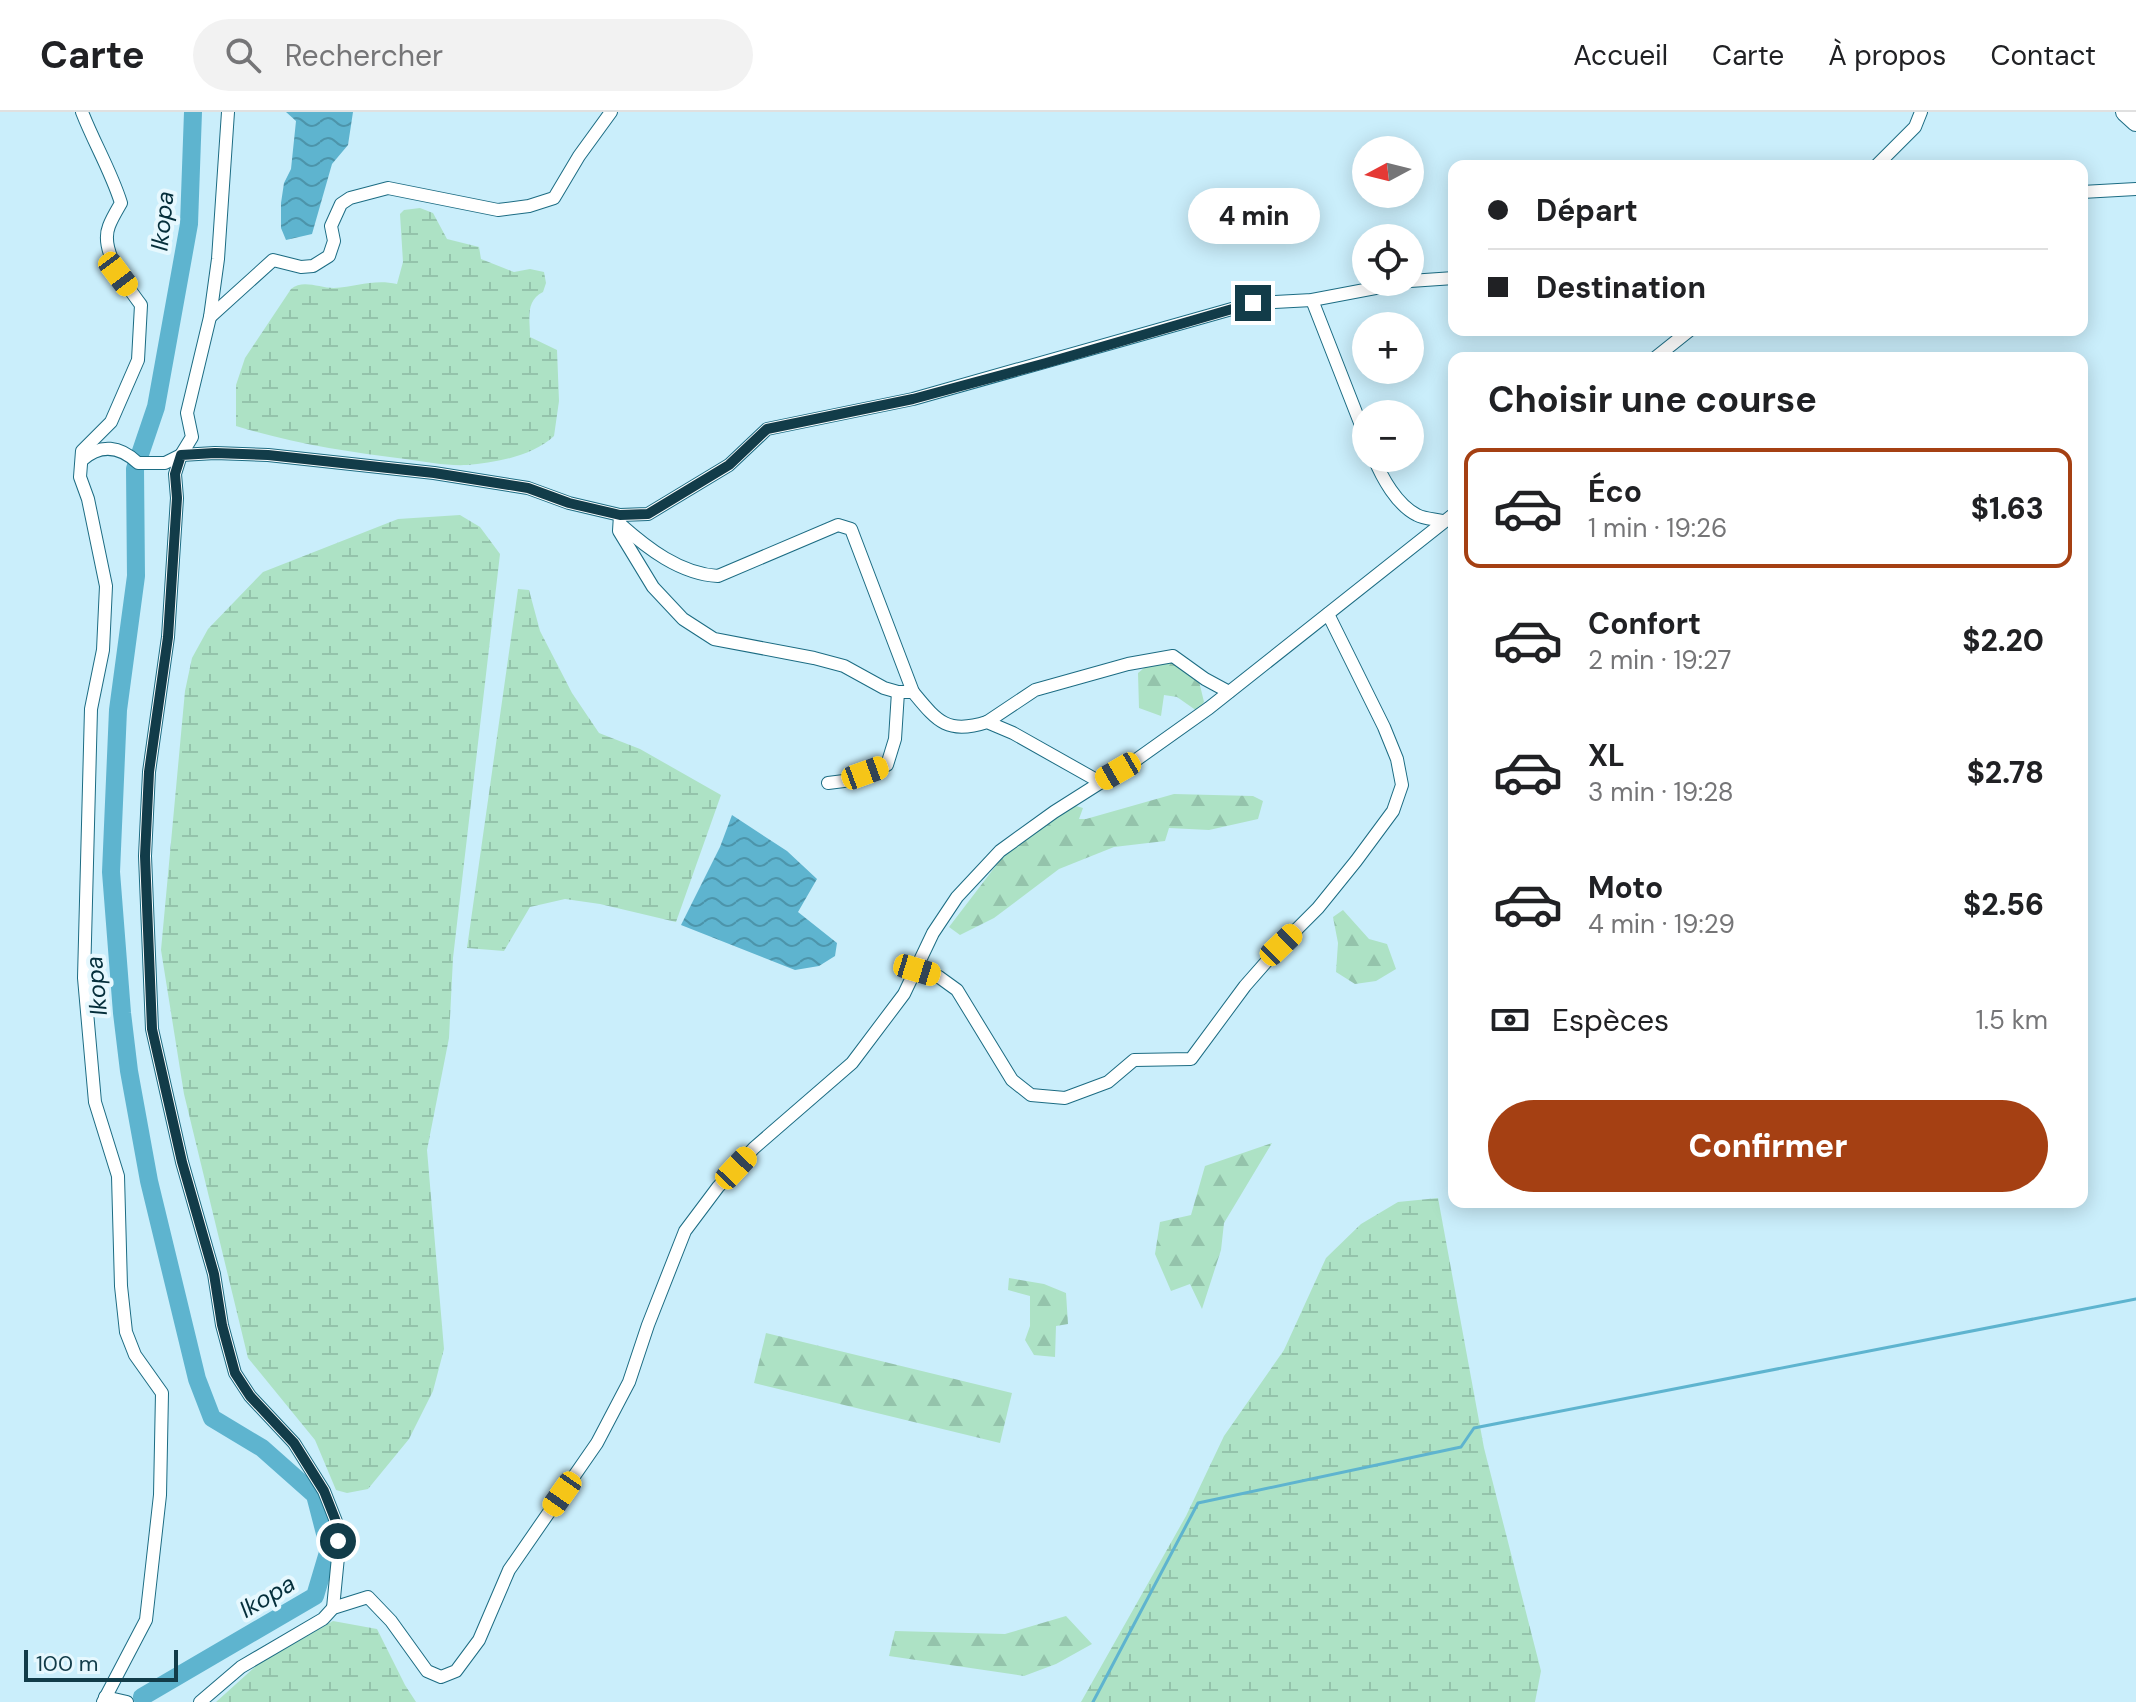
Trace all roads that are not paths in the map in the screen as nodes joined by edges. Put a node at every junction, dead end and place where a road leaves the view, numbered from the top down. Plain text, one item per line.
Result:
1 (82, 112) edge
2 (228, 112) edge
3 (611, 112) edge
4 (1921, 112) edge
5 (2125, 112) edge
6 (2136, 122) edge
7 (1882, 160) edge
8 (2136, 189) edge
9 (2088, 192) edge
10 (1448, 279) edge
11 (1424, 281) edge
12 (1352, 293) edge
13 (1312, 300) junction
14 (210, 317) junction
15 (1682, 336) edge
16 (1662, 352) edge
17 (1352, 402) edge
18 (102, 430) junction
19 (109, 447) junction
20 (181, 455) junction
21 (81, 461) junction
22 (1380, 472) edge
23 (1448, 517) edge
24 (620, 519) junction
25 (1328, 614) junction
26 (898, 692) junction
27 (913, 692) junction
28 (1229, 692) junction
29 (987, 722) junction
30 (1100, 782) junction
31 (828, 783) dead end
32 (917, 970) junction
33 (333, 1608) junction
34 (104, 1700) edge
35 (127, 1702) edge
36 (200, 1702) edge

1 - 18 street
2 - 14 street
3 - 14 street
4 - 7 street
5 - 6 street
8 - 9 street
10 - 11 street
12 - 13 street
13 - 17 street
13 - 24 street
14 - 20 street
15 - 16 street
18 - 19 street
18 - 21 street
19 - 20 street
19 - 21 street
20 - 24 street
20 - 33 street
21 - 34 street
22 - 23 street
23 - 25 street
24 - 26 street
24 - 27 street
25 - 28 street
25 - 32 street
26 - 27 street
26 - 31 street
27 - 29 street
28 - 29 street
28 - 30 street
29 - 30 street
30 - 32 street
32 - 33 street
33 - 36 street
34 - 35 street

